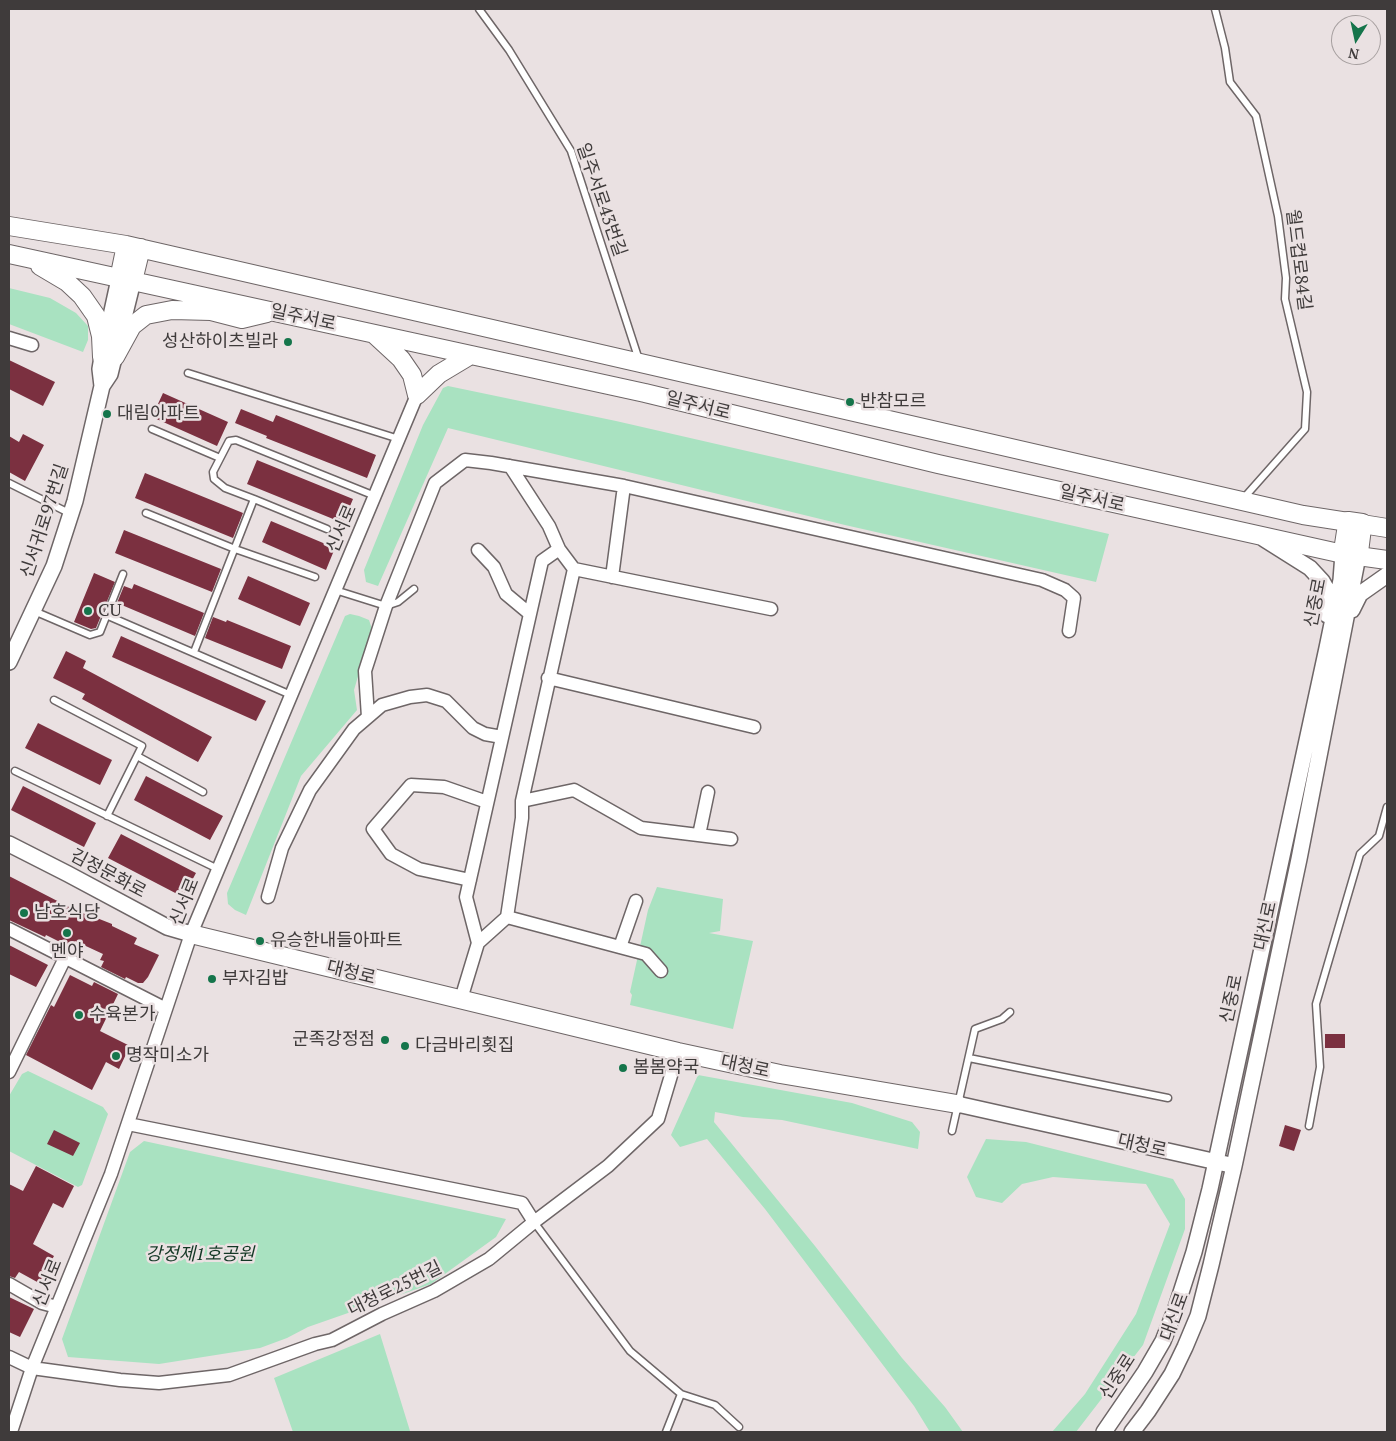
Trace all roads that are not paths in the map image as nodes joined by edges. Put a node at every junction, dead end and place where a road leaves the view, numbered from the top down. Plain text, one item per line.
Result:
1 (479, 9) edge
2 (1215, 9) edge
3 (9, 226) edge
4 (134, 247) junction
5 (9, 255) edge
6 (126, 280) junction
7 (272, 312) junction
8 (375, 334) junction
9 (9, 338) edge
10 (32, 345) dead end
11 (469, 356) junction
12 (108, 357) junction
13 (639, 361) junction
14 (188, 373) dead end
15 (417, 395) junction
16 (152, 429) dead end
17 (399, 439) junction
18 (220, 458) junction
19 (510, 466) junction
20 (9, 483) edge
21 (624, 486) junction
22 (375, 496) junction
23 (254, 499) junction
24 (1241, 501) junction
25 (146, 513) dead end
26 (71, 514) junction
27 (1355, 523) junction
28 (327, 528) dead end
29 (1387, 528) edge
30 (1261, 537) junction
31 (235, 549) junction
32 (559, 549) junction
33 (478, 550) dead end
34 (1351, 555) junction
35 (1387, 560) edge
36 (574, 569) junction
37 (123, 574) dead end
38 (1387, 575) edge
39 (612, 576) junction
40 (315, 577) dead end
41 (414, 589) dead end
42 (335, 590) junction
43 (386, 606) junction
44 (771, 609) dead end
45 (33, 611) junction
46 (530, 614) junction
47 (106, 615) junction
48 (1069, 631) dead end
49 (1333, 651) junction
50 (194, 652) junction
51 (9, 662) edge
52 (548, 678) junction
53 (291, 694) junction
54 (54, 700) dead end
55 (368, 717) junction
56 (754, 727) dead end
57 (502, 737) junction
58 (137, 756) junction
59 (15, 771) dead end
60 (203, 792) dead end
61 (708, 792) dead end
62 (522, 801) junction
63 (487, 802) junction
64 (1387, 807) edge
65 (107, 816) junction
66 (699, 835) junction
67 (731, 839) dead end
68 (9, 844) edge
69 (218, 870) junction
70 (470, 880) junction
71 (268, 897) dead end
72 (636, 902) dead end
73 (508, 918) junction
74 (9, 929) edge
75 (191, 934) junction
76 (478, 943) junction
77 (620, 947) junction
78 (65, 958) junction
79 (661, 971) dead end
80 (461, 999) junction
81 (166, 1009) junction
82 (1010, 1012) dead end
83 (678, 1052) junction
84 (969, 1058) junction
85 (9, 1072) edge
86 (1168, 1098) dead end
87 (957, 1104) junction
88 (128, 1124) junction
89 (1309, 1126) dead end
90 (952, 1131) dead end
91 (1216, 1162) junction
92 (1234, 1166) junction
93 (534, 1222) junction
94 (9, 1284) edge
95 (57, 1307) junction
96 (9, 1357) edge
97 (32, 1368) junction
98 (681, 1394) junction
99 (739, 1427) dead end
100 (11, 1432) edge
101 (666, 1432) edge
102 (1104, 1432) edge
103 (1132, 1432) edge

1 - 13 lane, 일주서로43번길
2 - 24 lane, 월드컵로84길
3 - 4 main road, 일주서로
4 - 6 main road
4 - 13 main road, 일주서로
5 - 6 main road, 일주서로
5 - 12 main road
6 - 7 main road, 일주서로
6 - 12 street, 신서귀로97번길
7 - 8 main road, 일주서로
7 - 12 main road
8 - 11 main road, 일주서로
8 - 15 main road
9 - 10 street
11 - 15 main road
11 - 30 main road, 일주서로
12 - 26 street, 신서귀로97번길
13 - 24 main road, 일주서로
14 - 17 lane
15 - 17 street, 신서로
16 - 18 lane
17 - 22 street, 신서로
18 - 22 lane
18 - 23 lane
19 - 21 street
19 - 32 street
19 - 43 street
20 - 26 lane
21 - 39 street
21 - 48 street
22 - 42 street, 신서로
23 - 28 lane
23 - 31 lane
24 - 27 main road, 일주서로
25 - 31 lane
26 - 45 street, 신서귀로97번길
27 - 29 main road, 일주서로
27 - 34 main road
30 - 34 main road, 일주서로
30 - 49 street
31 - 40 lane
31 - 50 lane
32 - 36 street
32 - 46 street
33 - 46 street
34 - 35 main road, 일주서로
34 - 49 street, 신중로
36 - 39 street
36 - 52 street
37 - 47 lane
38 - 49 street
39 - 44 street
41 - 43 lane
42 - 43 lane
42 - 53 street, 신서로
43 - 55 street
45 - 47 lane
45 - 51 street, 신서귀로97번길
46 - 57 street
47 - 50 lane
49 - 91 street, 신중로
49 - 92 street, 대신로
50 - 53 lane
52 - 56 street
52 - 62 street
53 - 69 street, 신서로
54 - 58 lane
55 - 57 street
55 - 71 street
57 - 63 street
58 - 60 lane
58 - 65 lane
59 - 65 lane
61 - 66 street
62 - 66 street
62 - 73 street
63 - 70 street
63 - 70 street
64 - 89 lane
65 - 69 lane
66 - 67 street
68 - 75 street, 김정문화로
69 - 75 street, 신서로
70 - 76 street
72 - 77 street
73 - 76 street
73 - 77 street
74 - 78 street
75 - 80 main road, 대청로
75 - 81 street, 신서로
76 - 80 street
77 - 79 street
78 - 81 street
78 - 85 street
80 - 83 main road, 대청로
81 - 88 street, 신서로
82 - 84 lane
83 - 87 main road, 대청로
83 - 93 street, 대청로25번길
84 - 86 lane
84 - 87 lane
87 - 90 lane
87 - 91 street, 대청로
88 - 93 street
88 - 95 street, 신서로
91 - 92 street, 대청로
91 - 102 street, 신중로
92 - 103 street, 대신로
93 - 97 street, 대청로25번길
93 - 98 lane
94 - 95 street
95 - 97 street, 신서로
96 - 97 street, 대청로25번길
97 - 100 street, 신서로
98 - 99 lane
98 - 101 lane

